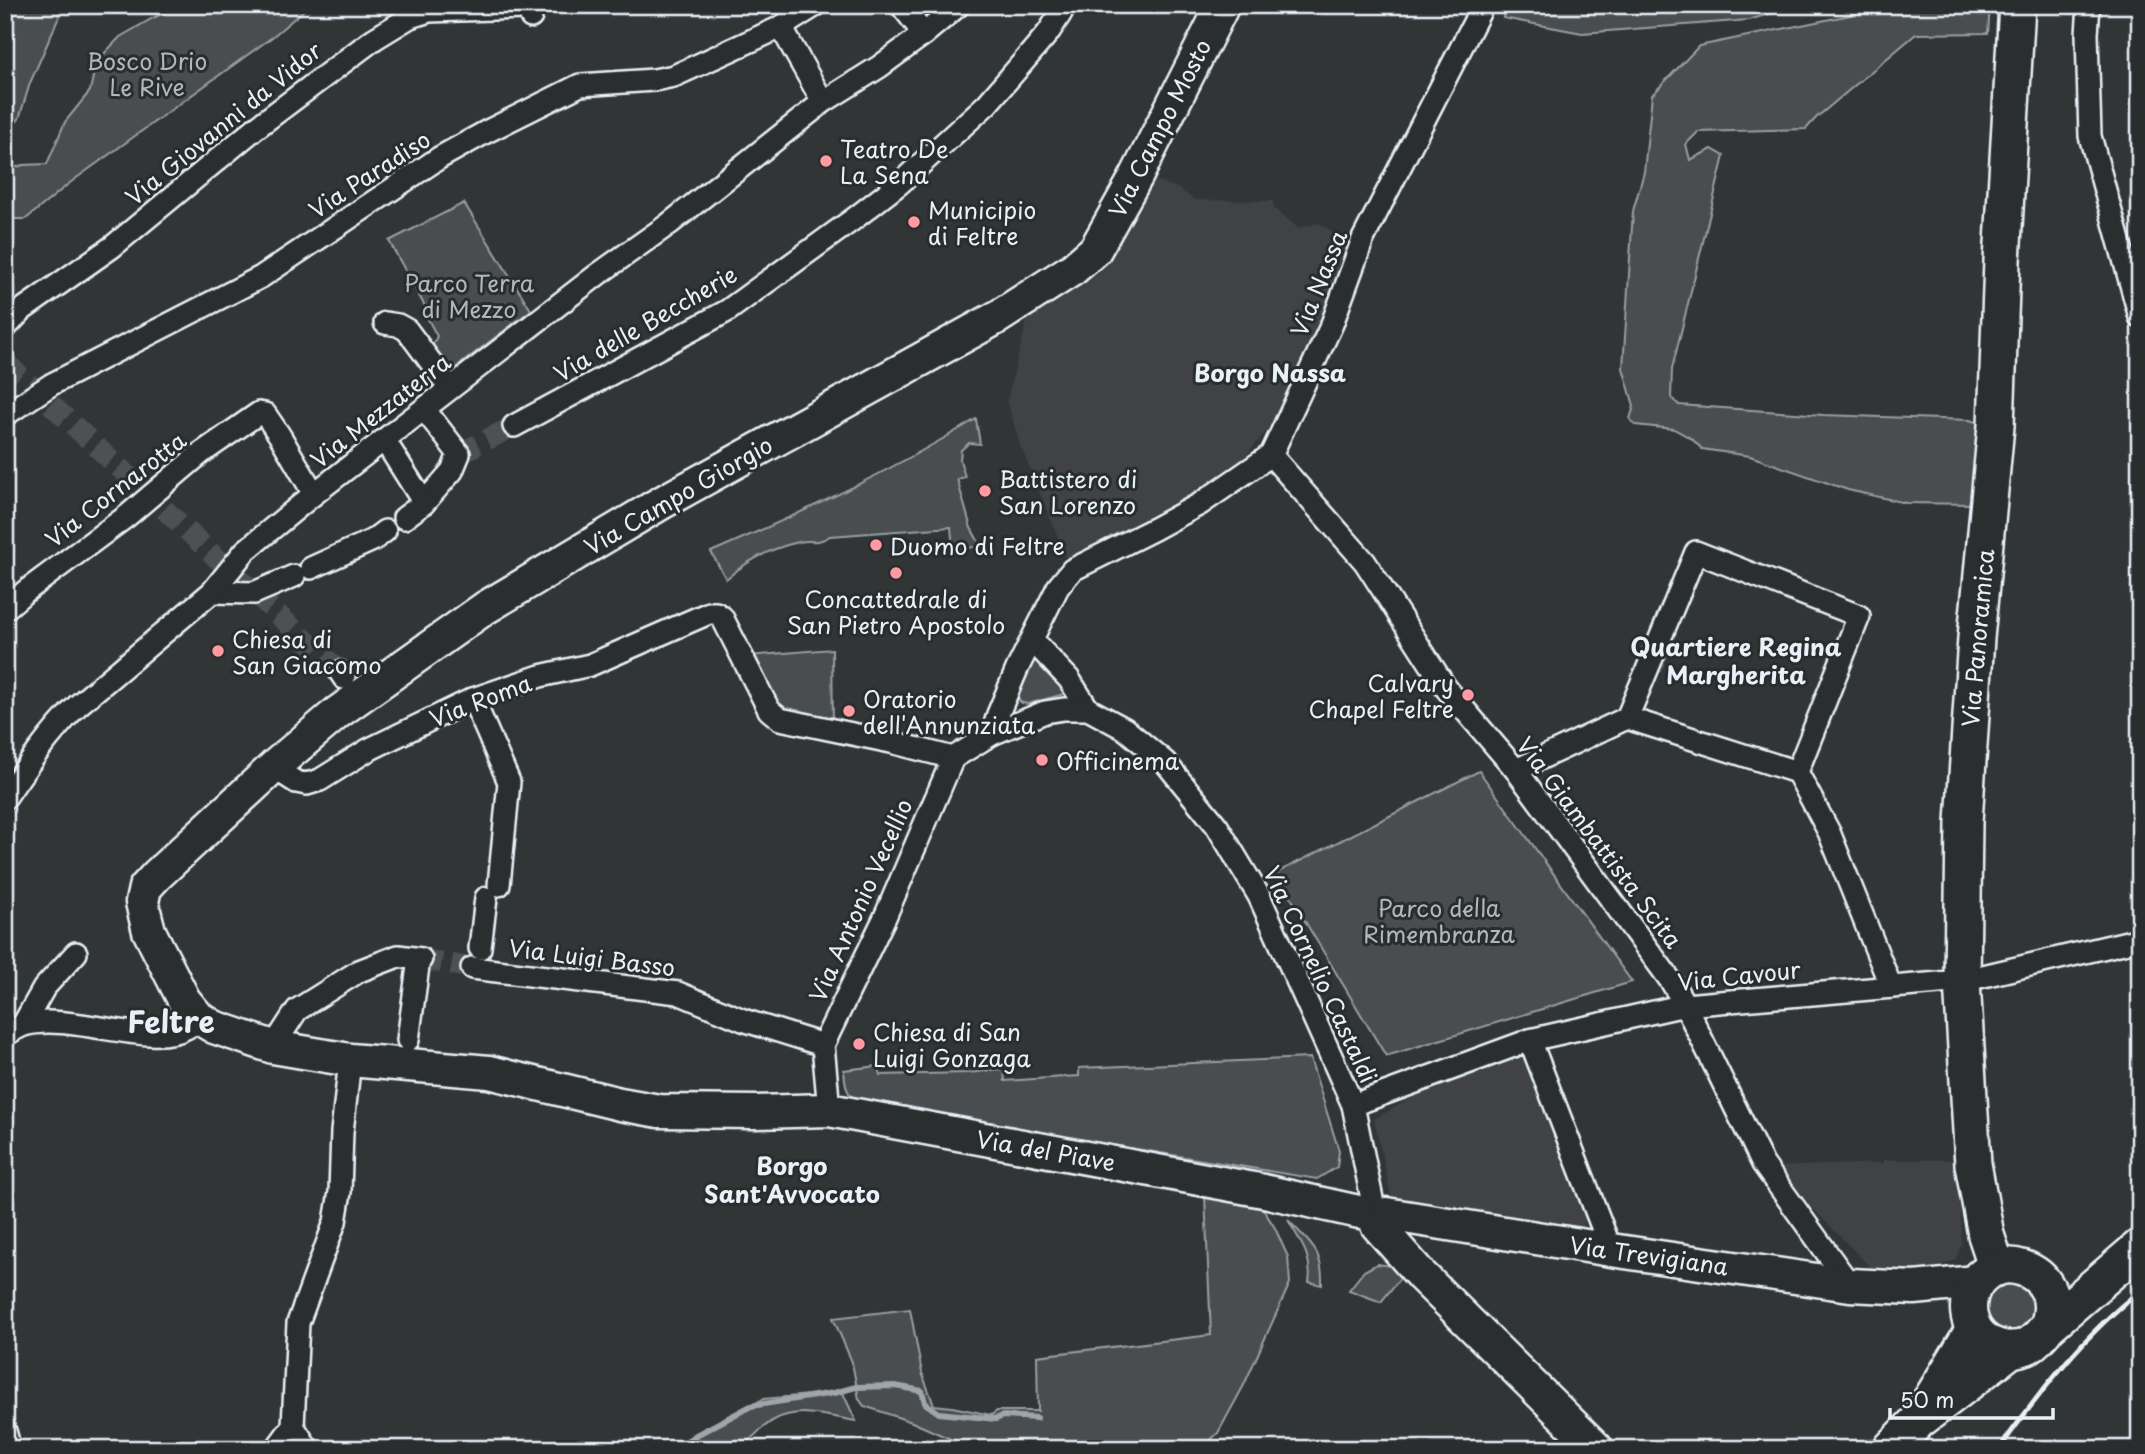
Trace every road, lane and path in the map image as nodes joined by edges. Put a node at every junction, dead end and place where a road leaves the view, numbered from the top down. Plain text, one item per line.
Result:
1 (816, 5) edge
2 (901, 5) edge
3 (959, 5) edge
4 (1063, 5) edge
5 (1223, 5) edge
6 (1483, 5) edge
7 (2017, 5) edge
8 (2089, 5) edge
9 (531, 17) dead end
10 (781, 27) junction
11 (932, 28) junction
12 (823, 102) junction
13 (1095, 250) joint
14 (2140, 317) edge
15 (385, 323) dead end
16 (5, 328) edge
17 (450, 388) junction
18 (424, 409) junction
19 (5, 415) edge
20 (514, 426) tunnel mouth
21 (385, 441) junction
22 (1271, 454) junction
23 (314, 494) junction
24 (424, 503) junction
25 (404, 517) dead end
26 (385, 531) dead end
27 (212, 592) junction
28 (5, 609) edge
29 (1032, 640) junction
30 (473, 699) junction
31 (1088, 709) junction
32 (1627, 719) junction
33 (992, 734) junction
34 (953, 758) junction
35 (277, 764) junction
36 (1516, 770) junction
37 (1797, 772) junction
38 (5, 798) edge
39 (2140, 939) edge
40 (480, 948) dead end
41 (76, 953) dead end
42 (472, 968) tunnel mouth
43 (1962, 981) junction
44 (1891, 987) junction
45 (1685, 1005) junction
46 (199, 1018) junction
47 (14, 1030) edge
48 (408, 1040) dead end
49 (1530, 1040) junction
50 (823, 1045) junction
51 (273, 1047) junction
52 (350, 1060) junction
53 (1353, 1105) junction
54 (829, 1110) junction
55 (1264, 1191) joint
56 (1373, 1212) junction
57 (1611, 1250) junction
58 (2130, 1255) edge
59 (2044, 1282) junction
60 (1850, 1285) junction
61 (1981, 1286) junction
62 (2048, 1326) junction
63 (2012, 1349) junction
64 (1918, 1421) junction
65 (293, 1426) junction
66 (5, 1431) edge
67 (10, 1449) edge
68 (276, 1449) edge
69 (309, 1449) edge
70 (1597, 1449) edge
71 (1891, 1449) edge

1 - 10 street, Via Paradiso
2 - 11 street
3 - 11 street, Via Mezzaterra
4 - 20 street, Via delle Beccherie
5 - 13 street, Via Campo Mosto
6 - 22 street, Via Nassa
7 - 43 main road, Via Panoramica
8 - 14 street
9 - 16 street, Via Giovanni da Vidor
10 - 12 street
10 - 19 street, Via Paradiso
11 - 12 street, Via Mezzaterra
12 - 17 street, Via Mezzaterra
13 - 35 street, Via Campo Giorgio
15 - 17 street
17 - 18 street, Via Mezzaterra
18 - 21 street, Via Mezzaterra
18 - 24 street
21 - 23 street, Via Mezzaterra
21 - 24 street
22 - 29 street, Via Nassa
22 - 36 street, Via Giambattista Scita
23 - 27 street, Via Mezzaterra
23 - 28 street, Via Cornarotta
24 - 25 street
26 - 27 street
27 - 38 street, Via Mezzaterra
29 - 31 street
29 - 33 street, Via Nassa
30 - 34 street, Via Roma
30 - 35 street, Via Roma
30 - 40 street
31 - 33 street
31 - 53 street, Via Cornelio Castaldi
32 - 36 street
32 - 37 street
32 - 37 street
33 - 34 street
34 - 50 street, Via Antonio Vecellio
35 - 46 street
36 - 45 street, Via Giambattista Scita
37 - 44 street
39 - 43 street, Via Cavour
41 - 47 street
42 - 50 street, Via Luigi Basso
43 - 44 street, Via Cavour
43 - 61 main road, Via Panoramica
44 - 45 street, Via Cavour
45 - 49 street, Via Cavour
45 - 60 street, Via Giambattista Scita
46 - 47 street
46 - 51 street, Via del Piave
48 - 51 street
49 - 53 street, Via Cavour
49 - 57 street
50 - 54 street
51 - 52 street, Via del Piave
52 - 54 street, Via del Piave
52 - 65 street
53 - 56 street, Via Cornelio Castaldi
54 - 55 street, Via del Piave
55 - 56 street, Via Trevigiana
56 - 57 street, Via Trevigiana
56 - 70 street
57 - 60 street, Via Trevigiana
58 - 59 main road
58 - 62 main road
59 - 61 main road, Via Trevigiana
59 - 62 main road
60 - 61 street, Via Trevigiana
61 - 63 main road
61 - 64 main road
62 - 63 main road
63 - 64 main road
64 - 71 main road
65 - 68 street
65 - 69 street
66 - 67 street

